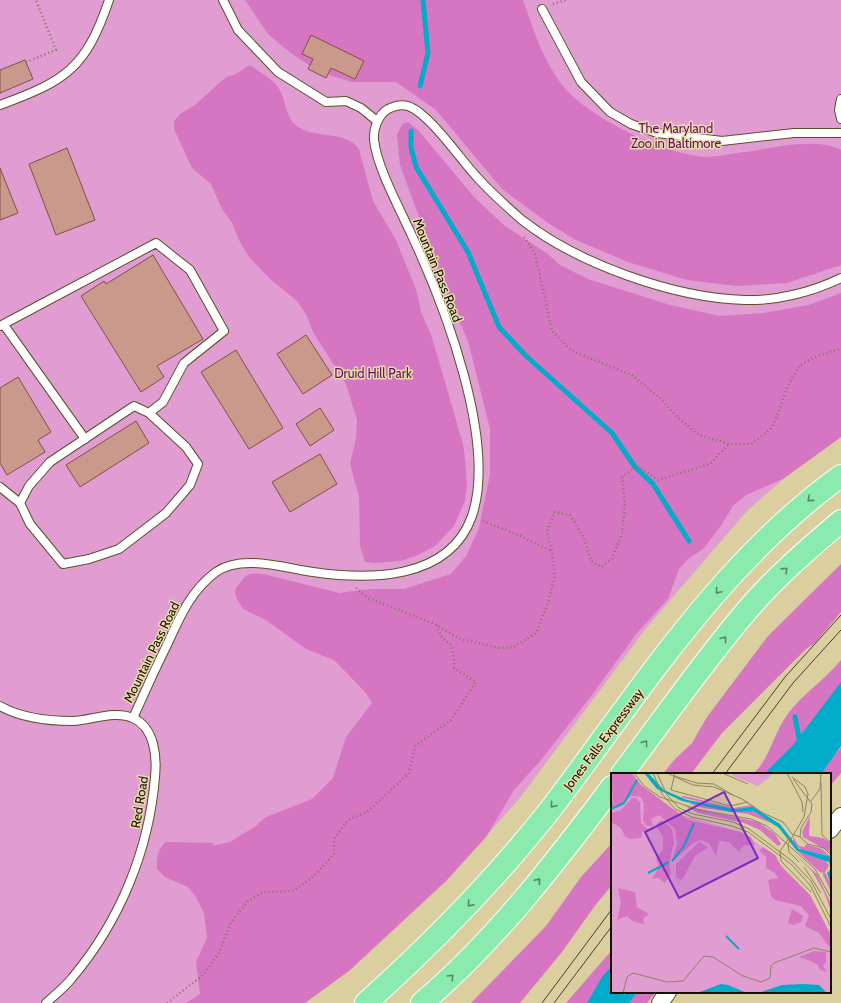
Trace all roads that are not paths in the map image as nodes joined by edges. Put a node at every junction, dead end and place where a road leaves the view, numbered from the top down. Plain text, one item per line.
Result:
1 (109, 0) edge
2 (223, 0) edge
3 (542, 9) dead end
4 (841, 99) edge
5 (0, 105) edge
6 (841, 119) edge
7 (377, 121) junction
8 (841, 133) edge
9 (841, 278) edge
10 (2, 325) edge
11 (149, 413) junction
12 (85, 439) junction
13 (841, 476) edge
14 (0, 487) edge
15 (20, 503) junction
16 (841, 521) edge
17 (0, 706) edge
18 (133, 718) junction
19 (623, 773) edge
20 (611, 788) edge
21 (841, 816) edge
22 (831, 829) edge
23 (667, 993) edge
24 (46, 1003) edge
25 (366, 1003) edge
26 (422, 1003) edge
27 (660, 1003) edge

1 - 5 lane
2 - 7 lane
3 - 8 lane
4 - 6 lane
7 - 9 lane
7 - 18 lane, Mountain Pass Road
10 - 11 lane
10 - 12 lane
11 - 12 lane
11 - 15 lane
12 - 15 lane
13 -> 25 highway, Jones Falls Expressway
14 - 15 lane
19 -> 16 highway
17 - 18 lane
18 - 24 lane, Red Road
26 -> 20 highway
21 - 22 street
23 - 27 street

